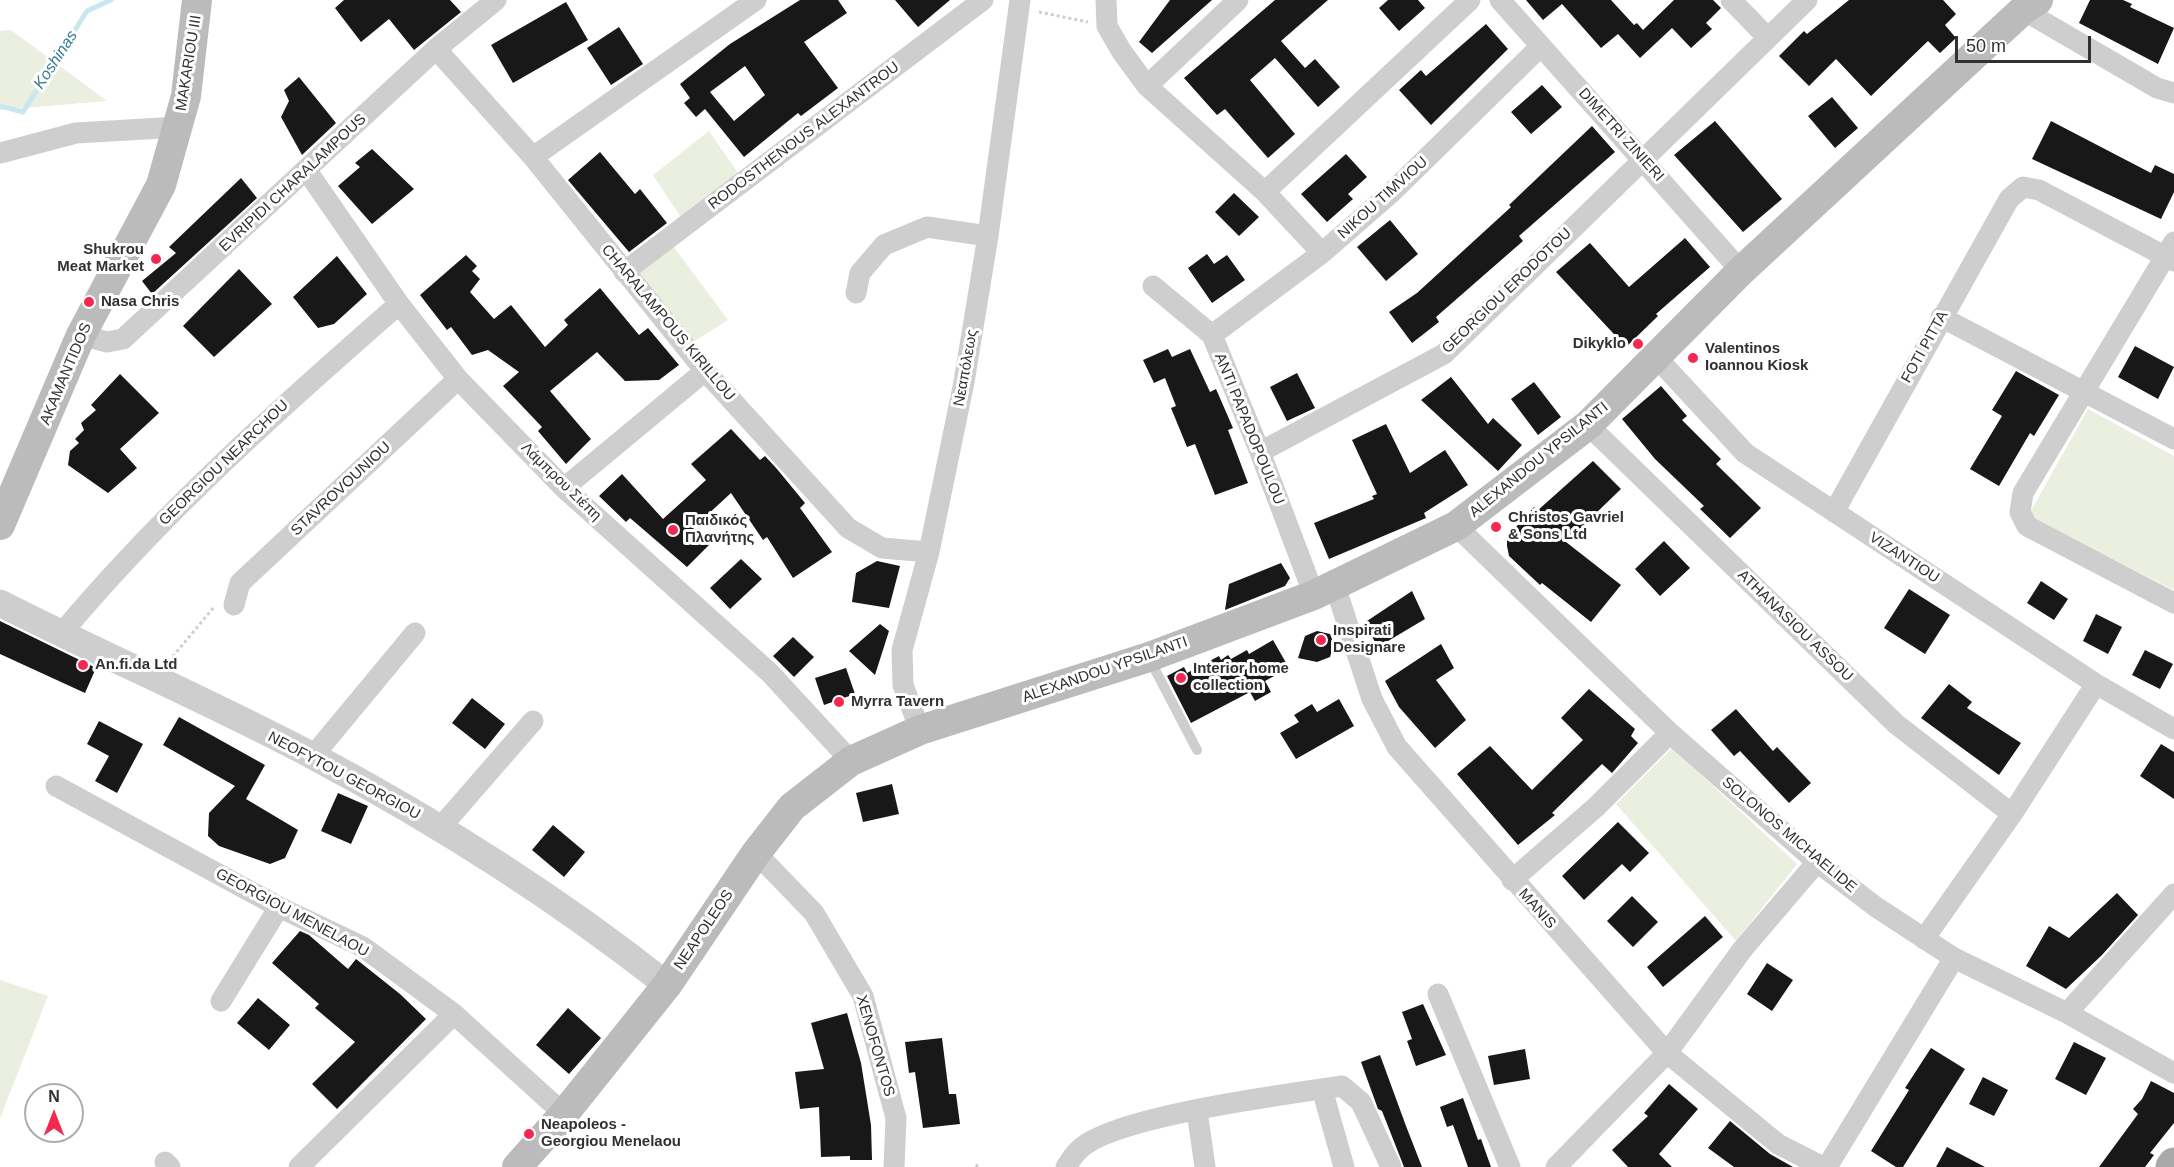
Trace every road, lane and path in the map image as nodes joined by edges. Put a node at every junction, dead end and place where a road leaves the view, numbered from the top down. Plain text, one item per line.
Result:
1 (197, 0) edge
2 (496, 0) edge
3 (756, 0) edge
4 (983, 0) edge
5 (1106, 0) edge
6 (1239, 0) edge
7 (1470, 0) edge
8 (1500, 0) edge
9 (1731, 0) edge
10 (1807, 0) edge
11 (1020, 4) edge
12 (2031, 5) edge
13 (1107, 26) junction
14 (1768, 38) junction
15 (1541, 46) junction
16 (436, 49) junction
17 (1148, 86) junction
18 (2174, 93) edge
19 (179, 127) junction
20 (0, 153) edge
21 (533, 157) junction
22 (1643, 160) junction
23 (307, 171) junction
24 (1265, 192) junction
25 (988, 236) junction
26 (1322, 252) junction
27 (2171, 253) edge
28 (1741, 271) junction
29 (624, 272) junction
30 (1153, 286) dead end
31 (856, 293) dead end
32 (399, 304) junction
33 (1941, 317) junction
34 (81, 335) junction
35 (1212, 335) junction
36 (1657, 358) junction
37 (705, 371) junction
38 (458, 379) junction
39 (2083, 393) junction
40 (1588, 425) junction
41 (2174, 439) edge
42 (1260, 452) junction
43 (564, 488) junction
44 (1833, 512) junction
45 (0, 525) edge
46 (1456, 526) junction
47 (929, 552) junction
48 (1324, 590) junction
49 (0, 603) edge
50 (2174, 603) edge
51 (234, 605) joint
52 (415, 633) dead end
53 (61, 634) junction
54 (1149, 657) junction
55 (154, 679) junction
56 (2096, 684) junction
57 (533, 721) dead end
58 (2174, 729) edge
59 (920, 730) junction
60 (1670, 733) junction
61 (1197, 750) dead end
62 (313, 756) junction
63 (851, 761) junction
64 (56, 786) dead end
65 (2012, 814) junction
66 (440, 828) junction
67 (756, 853) junction
68 (1817, 862) junction
69 (1512, 880) junction
70 (2174, 894) edge
71 (279, 907) junction
72 (1924, 939) junction
73 (1954, 958) junction
74 (667, 985) junction
75 (1438, 994) dead end
76 (221, 1001) dead end
77 (2067, 1013) junction
78 (454, 1014) junction
79 (1667, 1053) junction
80 (2174, 1073) edge
81 (1322, 1089) junction
82 (1197, 1111) junction
83 (564, 1114) junction
84 (299, 1167) edge
85 (517, 1167) edge
86 (894, 1167) edge
87 (1066, 1167) edge
88 (1205, 1167) edge
89 (1344, 1167) edge
90 (1391, 1167) edge
91 (1510, 1167) edge
92 (1556, 1167) edge
93 (1825, 1167) edge

1 - 19 main road, MAKARIOU III
2 - 16 street, EVRIPIDI CHARALAMPOUS
3 - 21 street
4 - 29 street, RODOSTHENOUS ALEXANTROU
5 - 13 street
6 - 17 street
7 - 24 street
8 - 15 street, DIMETRI ZINIERI
9 - 14 street
10 - 14 street, GEORGIOU ERODOTOU
11 - 13 path
11 - 25 street, Νεαπόλεως
12 - 18 street
12 - 28 main road, ALEXANDOU YPSILANTI
13 - 17 street
14 - 22 street, GEORGIOU ERODOTOU
15 - 22 street, DIMETRI ZINIERI
15 - 26 street, NIKOU TIMVIOU
16 - 21 street, CHARALAMPOUS KIRILLOU
16 - 23 street, EVRIPIDI CHARALAMPOUS
17 - 24 street
19 - 20 street
19 - 34 main road, AKAMANTIDOS
21 - 29 street, CHARALAMPOUS KIRILLOU
22 - 28 street, DIMETRI ZINIERI
22 - 42 street, GEORGIOU ERODOTOU
23 - 32 street, Λάμπρου Σιέπη
23 - 34 street, EVRIPIDI CHARALAMPOUS
24 - 26 street
25 - 31 street
25 - 47 street, Νεαπόλεως
26 - 35 street, NIKOU TIMVIOU
27 - 33 street, FOTI PITTA
27 - 39 street
28 - 36 main road, ALEXANDOU YPSILANTI
29 - 37 street, CHARALAMPOUS KIRILLOU
30 - 35 street, ANTI PAPADOPOULOU
32 - 38 street, Λάμπρου Σιέπη
32 - 53 street, GEORGIOU NEARCHOU
33 - 39 street
33 - 44 street, FOTI PITTA
34 - 45 main road, AKAMANTIDOS
35 - 42 street, ANTI PAPADOPOULOU
36 - 40 main road, ALEXANDOU YPSILANTI
36 - 44 street, VIZANTIOU
37 - 43 street
37 - 47 street, CHARALAMPOUS KIRILLOU
38 - 43 street, Λάμπρου Σιέπη
38 - 51 street, STAVROVOUNIOU
39 - 41 street
39 - 50 street
40 - 46 main road, ALEXANDOU YPSILANTI
40 - 65 street, ATHANASIOU ASSOU
42 - 48 street, ANTI PAPADOPOULOU
43 - 63 street, Λάμπρου Σιέπη
44 - 56 street, VIZANTIOU
46 - 48 main road, ALEXANDOU YPSILANTI
46 - 60 street, SOLONOS MICHAELIDE
47 - 59 street, Νεαπόλεως
48 - 54 main road, ALEXANDOU YPSILANTI
48 - 69 street, MANIS
49 - 53 street, NEOFYTOU GEORGIOU
51 - 55 path
52 - 62 street
53 - 55 street, NEOFYTOU GEORGIOU
54 - 59 main road, ALEXANDOU YPSILANTI
54 - 61 lane
55 - 62 street, NEOFYTOU GEORGIOU
56 - 58 street, VIZANTIOU
56 - 65 street
57 - 66 street
59 - 63 main road, NEAPOLEOS
60 - 68 street, SOLONOS MICHAELIDE
60 - 69 street
62 - 66 street, NEOFYTOU GEORGIOU
63 - 67 main road, NEAPOLEOS
64 - 71 street, GEORGIOU MENELAOU
65 - 72 street
66 - 74 street, NEOFYTOU GEORGIOU
67 - 74 main road, NEAPOLEOS
67 - 86 street, XENOFONTOS
68 - 72 street, SOLONOS MICHAELIDE
68 - 79 street
69 - 79 street, MANIS
70 - 77 street
71 - 76 street
71 - 78 street, GEORGIOU MENELAOU
72 - 73 street, SOLONOS MICHAELIDE
73 - 77 street, SOLONOS MICHAELIDE
73 - 93 street
74 - 83 main road, NEAPOLEOS
75 - 91 street
77 - 80 street, SOLONOS MICHAELIDE
78 - 83 street, GEORGIOU MENELAOU
78 - 84 street
79 - 92 street
79 - 93 street, MANIS
81 - 82 street
81 - 89 street
81 - 90 street
82 - 87 street
82 - 88 street
83 - 85 main road, NEAPOLEOS

